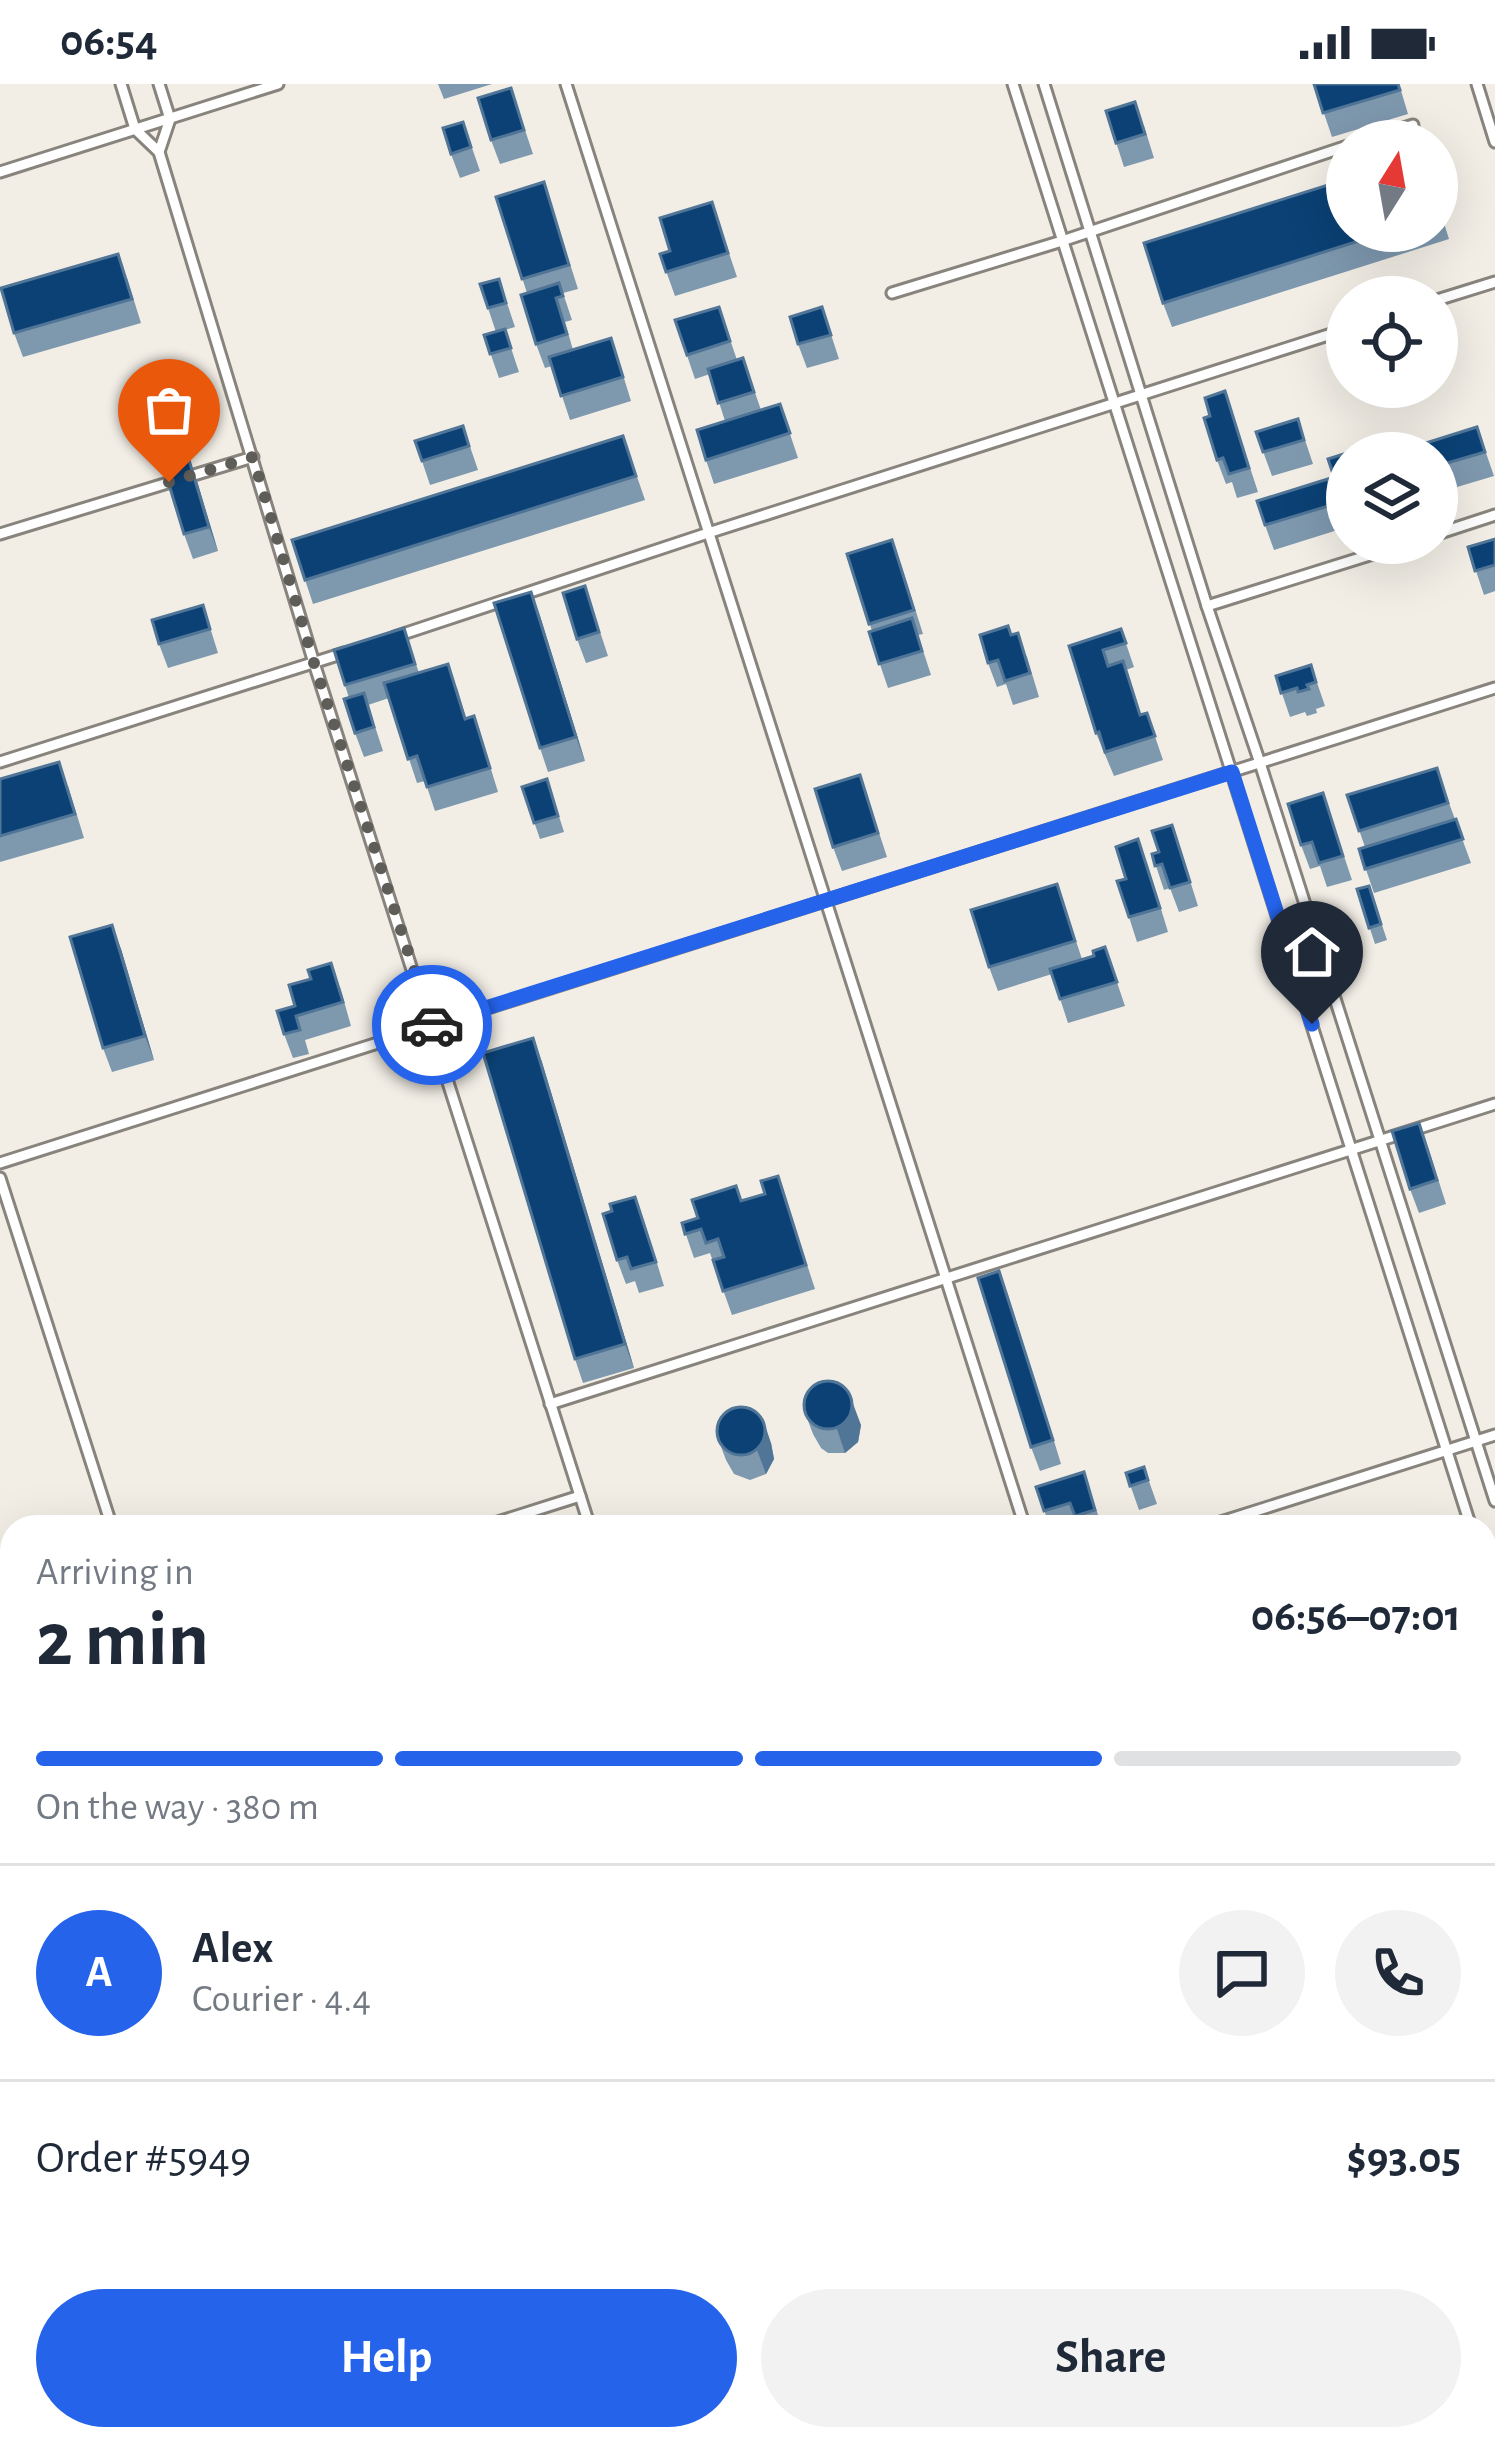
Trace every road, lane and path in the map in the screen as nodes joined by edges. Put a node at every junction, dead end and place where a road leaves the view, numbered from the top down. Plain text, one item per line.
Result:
1 (121, 84) edge
2 (159, 84) edge
3 (278, 84) edge
4 (566, 84) edge
5 (1013, 84) edge
6 (1044, 84) edge
7 (1477, 84) edge
8 (170, 118) junction
9 (135, 129) junction
10 (1495, 142) edge
11 (159, 152) junction
12 (1326, 153) edge
13 (0, 172) edge
14 (1091, 231) junction
15 (1062, 241) junction
16 (1495, 282) edge
17 (892, 293) dead end
18 (1458, 293) edge
19 (1326, 336) edge
20 (1143, 394) junction
21 (1115, 403) junction
22 (253, 457) junction
23 (1495, 515) edge
24 (1458, 527) edge
25 (0, 533) edge
26 (709, 533) junction
27 (1341, 564) edge
28 (1208, 606) junction
29 (380, 641) edge
30 (358, 649) edge
31 (314, 663) junction
32 (1495, 688) edge
33 (0, 762) edge
34 (1260, 763) junction
35 (1232, 772) junction
36 (826, 901) junction
37 (430, 1026) junction
38 (1495, 1104) edge
39 (1380, 1140) junction
40 (1352, 1150) junction
41 (0, 1163) edge
42 (0, 1178) edge
43 (946, 1279) junction
44 (550, 1404) junction
45 (1495, 1435) edge
46 (1476, 1441) junction
47 (1447, 1450) junction
48 (580, 1496) junction
49 (1495, 1501) edge
50 (108, 1515) edge
51 (520, 1515) edge
52 (586, 1515) edge
53 (1021, 1515) edge
54 (1243, 1515) edge
55 (1467, 1515) edge

1 - 9 lane
2 - 8 lane
3 - 8 lane
4 - 26 lane
5 - 15 lane
6 - 14 lane
7 - 10 lane
8 - 9 lane
8 - 11 lane
9 - 11 lane
9 - 13 lane
11 - 22 lane
12 - 14 lane
14 - 15 lane
14 - 20 lane
15 - 17 lane
15 - 21 lane
16 - 18 lane
19 - 20 lane
20 - 21 lane
20 - 28 lane
21 - 26 lane
21 - 35 lane
22 - 25 lane
22 - 31 lane
23 - 24 lane
26 - 29 lane
26 - 36 lane
27 - 28 lane
28 - 34 lane
30 - 31 lane
31 - 33 lane
31 - 37 lane
32 - 34 lane
34 - 35 lane
34 - 39 lane
35 - 36 lane
35 - 40 lane
36 - 37 lane
36 - 43 lane
37 - 41 lane
37 - 44 lane
38 - 39 lane
39 - 40 lane
39 - 46 lane
40 - 43 lane
40 - 47 lane
42 - 50 lane
43 - 44 lane
43 - 53 lane
44 - 48 lane
45 - 46 lane
46 - 47 lane
46 - 49 lane
47 - 54 lane
47 - 55 lane
48 - 51 lane
48 - 52 lane

